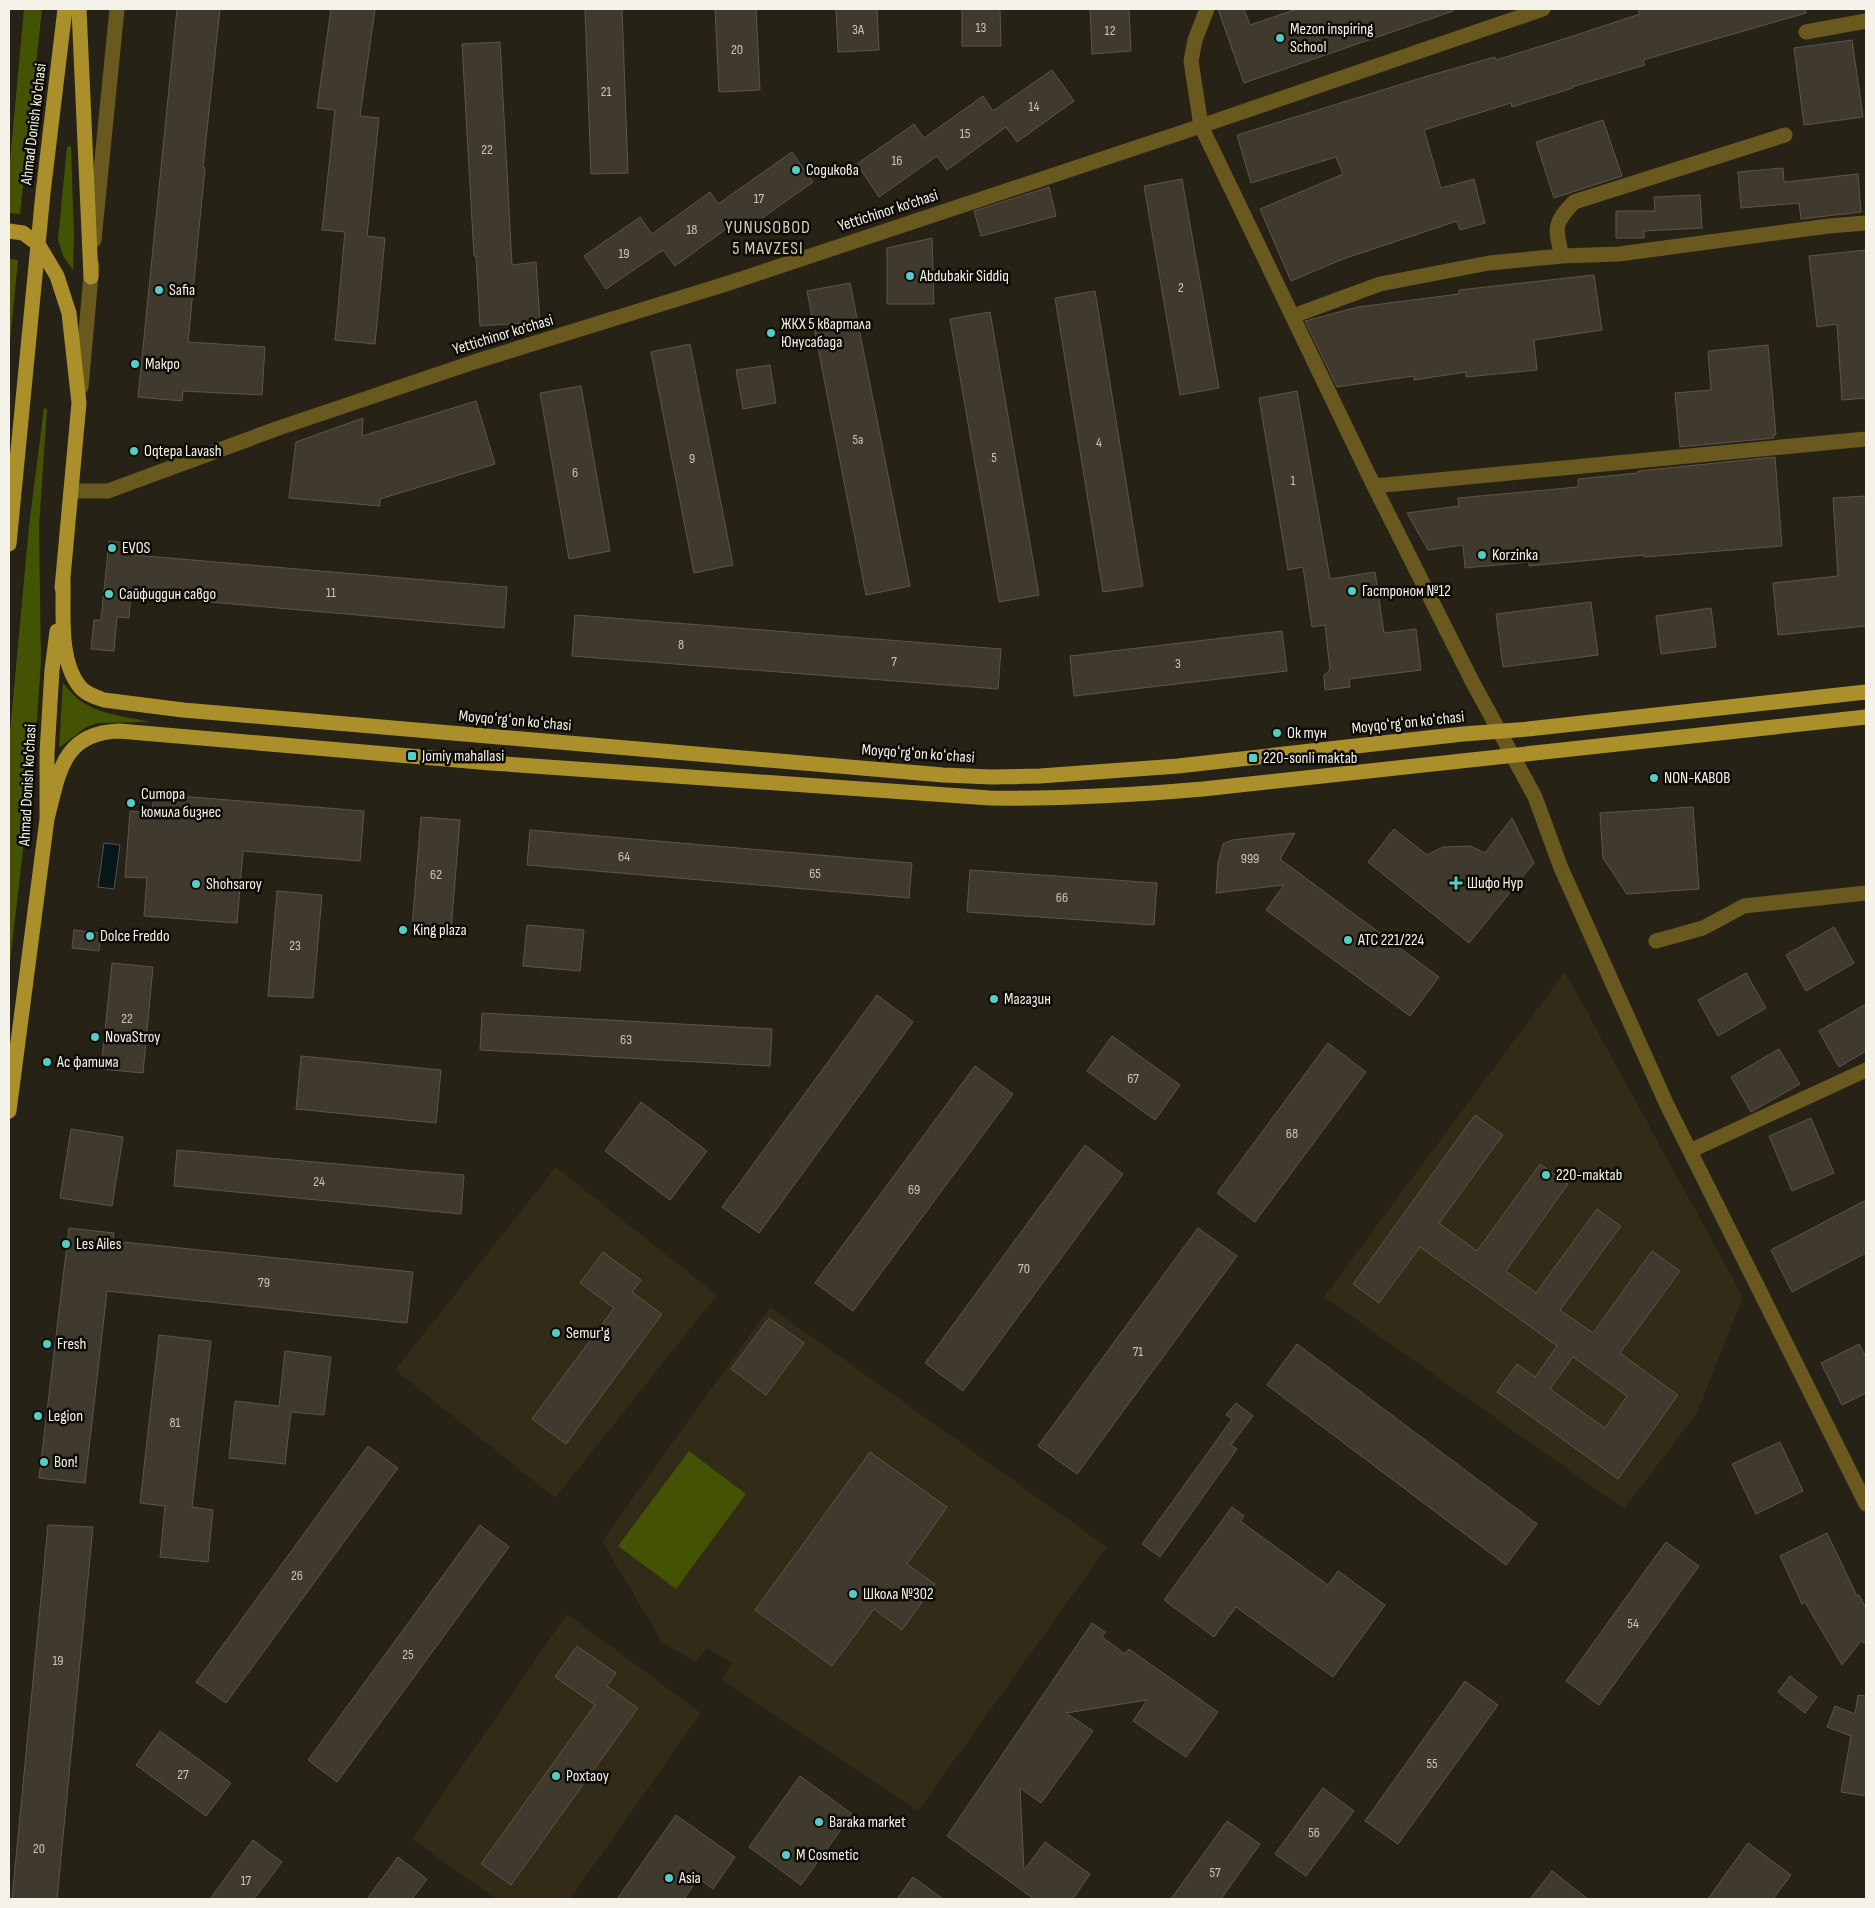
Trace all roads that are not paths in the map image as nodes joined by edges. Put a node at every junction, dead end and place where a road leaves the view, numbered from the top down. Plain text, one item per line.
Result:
1 (65, 9) edge
2 (79, 9) edge
3 (117, 9) edge
4 (1207, 9) edge
5 (1543, 9) edge
6 (1866, 21) edge
7 (1806, 32) dead end
8 (1201, 126) junction
9 (1784, 135) dead end
10 (1866, 223) edge
11 (9, 231) edge
12 (38, 244) junction
13 (1562, 256) junction
14 (91, 277) junction
15 (1293, 316) junction
16 (79, 403) junction
17 (1866, 439) edge
18 (1374, 486) junction
19 (71, 491) junction
20 (9, 544) edge
21 (63, 580) junction
22 (1866, 692) edge
23 (1866, 717) edge
24 (1500, 731) junction
25 (1513, 756) junction
26 (47, 819) junction
27 (1866, 893) edge
28 (1656, 941) dead end
29 (1866, 1070) edge
30 (9, 1111) edge
31 (1690, 1151) junction
32 (1866, 1504) edge

1 - 12 main road, Ahmad Donish ko'chasi
2 - 14 main road
3 - 14 street
4 - 8 street
5 - 8 street, Yettichinor ko‘chasi
6 - 7 street
8 - 15 street
8 - 19 street, Yettichinor ko‘chasi
9 - 13 street
10 - 13 street
11 - 12 main road
12 - 16 main road
12 - 20 main road, Ahmad Donish ko'chasi
13 - 15 street
14 - 16 street
15 - 18 street
16 - 19 main road
17 - 18 street
18 - 24 street
19 - 21 main road
21 - 24 main road, Moyqoʻrgʻon koʻchasi
21 - 26 main road, Ahmad Donish ko'chasi
22 - 24 main road, Moyqoʻrgʻon koʻchasi
23 - 25 main road
24 - 25 street
25 - 26 main road
25 - 31 street
26 - 30 main road, Ahmad Donish ko'chasi
27 - 28 street
29 - 31 street
31 - 32 street

